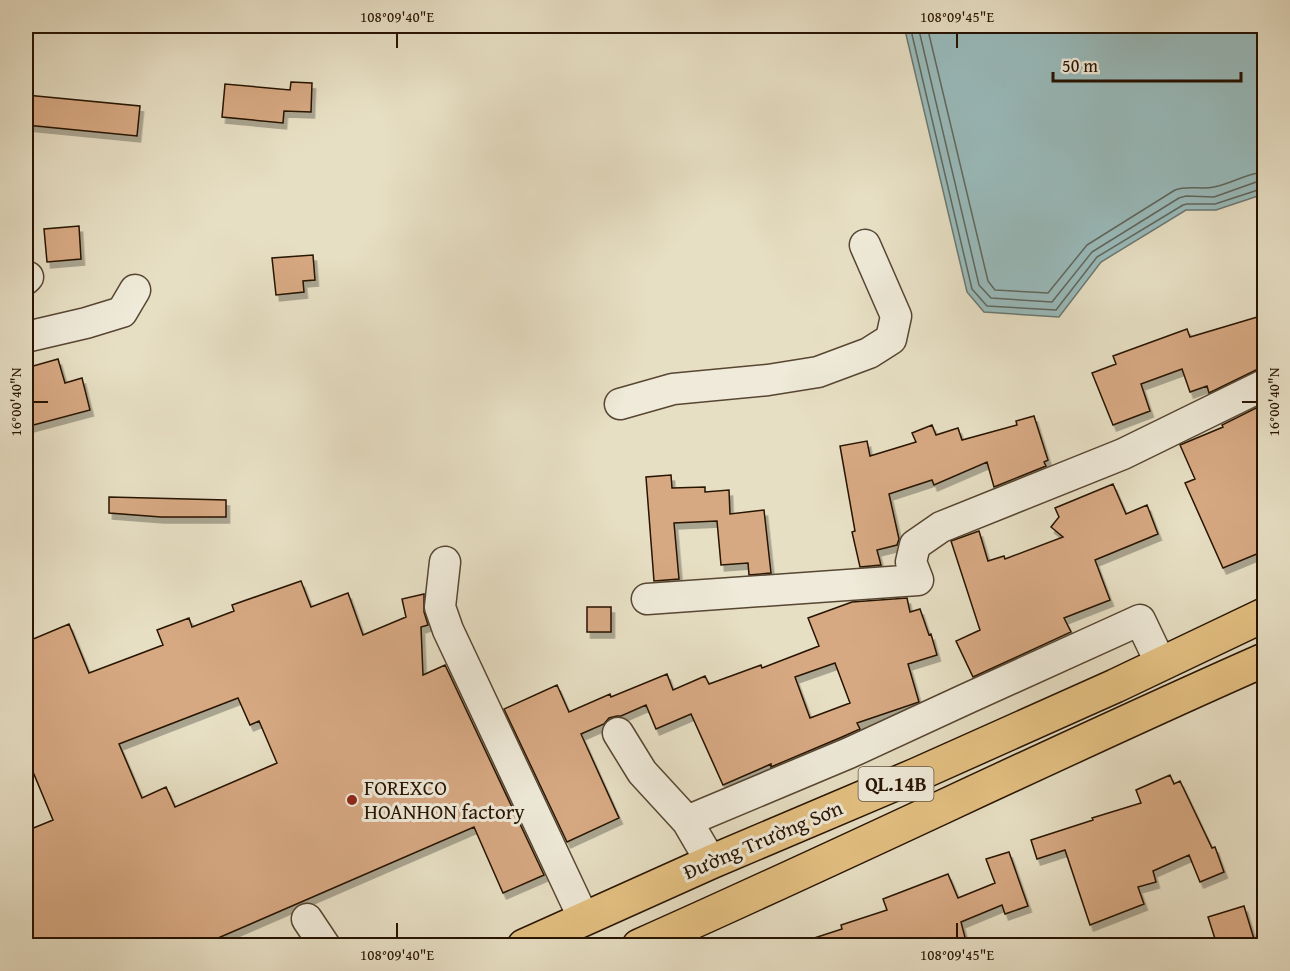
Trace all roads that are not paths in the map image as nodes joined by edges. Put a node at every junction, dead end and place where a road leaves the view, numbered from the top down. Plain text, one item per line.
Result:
1 (865, 245) dead end
2 (135, 290) dead end
3 (26, 337) edge
4 (1264, 385) edge
5 (620, 404) dead end
6 (445, 562) dead end
7 (647, 599) dead end
8 (1264, 615) edge
9 (1264, 660) edge
10 (1161, 664) junction
11 (618, 733) dead end
12 (687, 821) junction
13 (711, 862) junction
14 (307, 919) dead end
15 (584, 919) junction
16 (325, 945) edge
17 (524, 945) edge
18 (639, 945) edge

1 - 5 street
2 - 3 street
4 - 7 street
6 - 15 street
8 - 10 highway, Đường Trường Sơn / QL.14B
9 - 18 highway, Đường Trường Sơn / QL.14B
10 - 12 street
10 - 13 highway, Đường Trường Sơn / QL.14B
11 - 12 street
12 - 13 street
13 - 15 highway, Đường Trường Sơn / QL.14B
14 - 16 street
15 - 17 highway, Đường Trường Sơn / QL.14B

